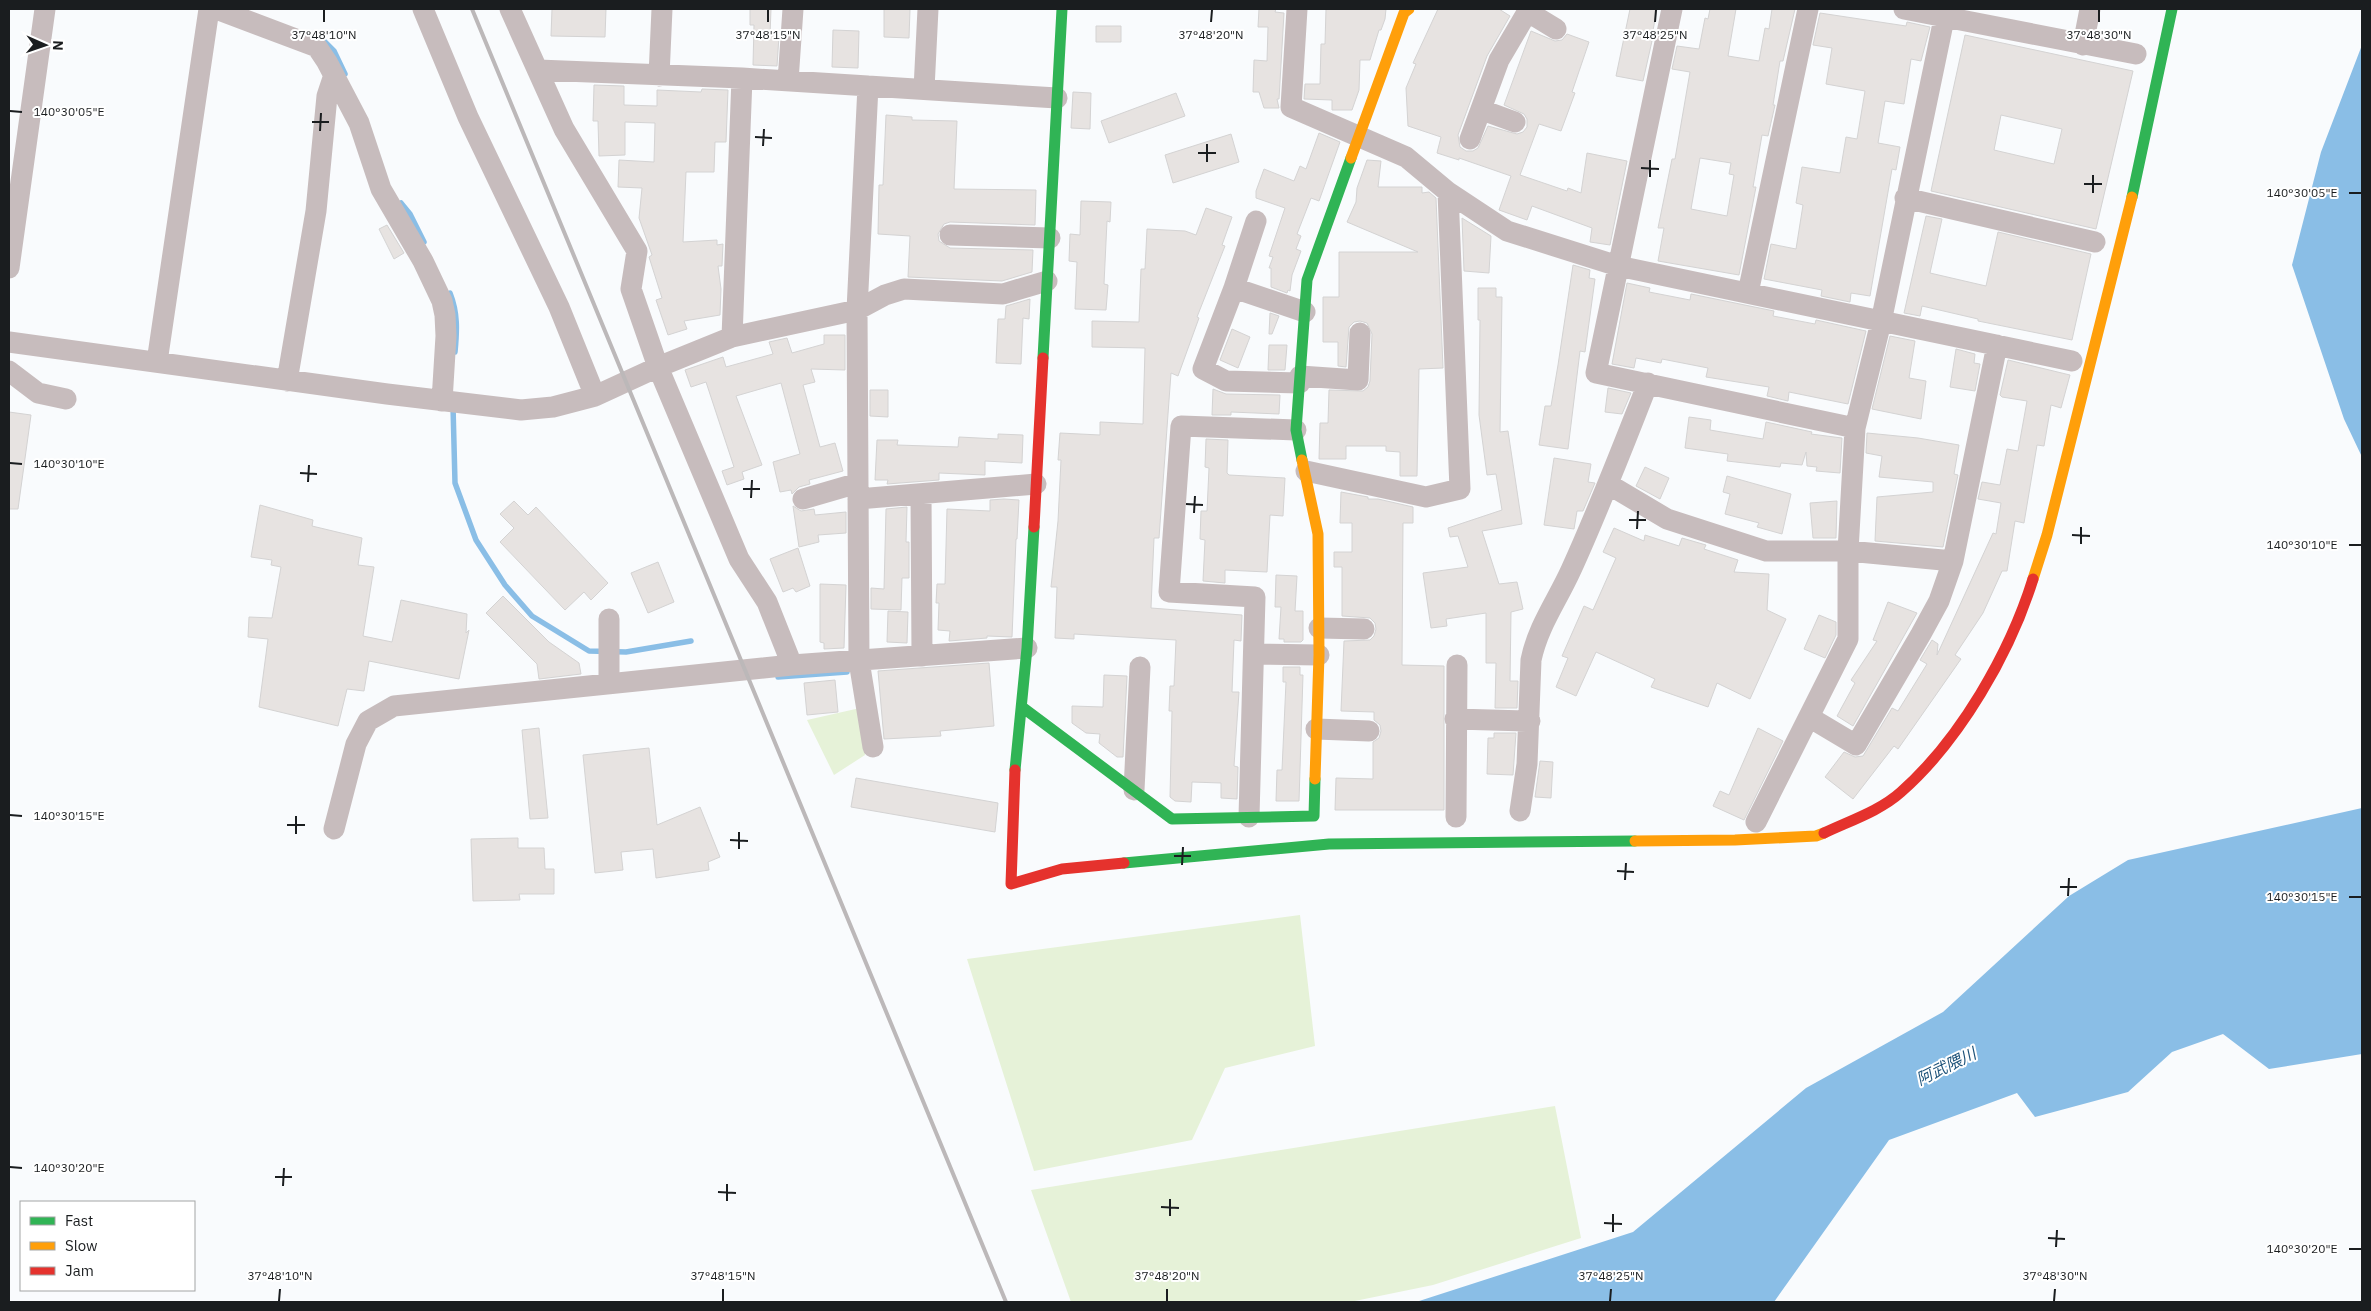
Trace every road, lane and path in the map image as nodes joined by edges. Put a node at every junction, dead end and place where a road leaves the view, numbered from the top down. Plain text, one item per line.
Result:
1 (45, 9) edge
2 (209, 9) edge
3 (216, 9) edge
4 (423, 9) edge
5 (510, 9) edge
6 (662, 9) edge
7 (793, 9) edge
8 (928, 9) edge
9 (1062, 9) edge
10 (1297, 9) edge
11 (1672, 9) edge
12 (1808, 9) edge
13 (1904, 9) edge
14 (2090, 9) edge
15 (2172, 9) edge
16 (1405, 10) edge
17 (1529, 10) edge
18 (1945, 13) edge
19 (1556, 29) dead end
20 (2083, 45) junction
21 (2136, 54) dead end
22 (538, 70) junction
23 (334, 75) junction
24 (659, 76) junction
25 (742, 78) junction
26 (788, 81) junction
27 (868, 86) junction
28 (924, 89) junction
29 (1058, 98) junction
30 (1482, 110) junction
31 (1515, 122) dead end
32 (1358, 135) junction
33 (1470, 139) dead end
34 (1448, 192) junction
35 (1905, 198) junction
36 (1256, 220) dead end
37 (950, 235) dead end
38 (1050, 238) junction
39 (2095, 242) dead end
40 (1618, 266) junction
41 (9, 268) edge
42 (1047, 282) junction
43 (1234, 288) junction
44 (1748, 294) junction
45 (858, 310) junction
46 (1305, 312) junction
47 (1881, 322) junction
48 (1360, 333) dead end
49 (732, 337) junction
50 (9, 342) edge
51 (1997, 345) junction
52 (2072, 361) dead end
53 (157, 362) junction
54 (658, 367) junction
55 (9, 371) edge
56 (1300, 379) junction
57 (287, 381) junction
58 (1648, 383) junction
59 (595, 396) junction
60 (66, 399) dead end
61 (442, 401) junction
62 (1855, 428) junction
63 (1296, 430) junction
64 (1306, 472) junction
65 (1036, 484) junction
66 (1608, 484) junction
67 (858, 491) junction
68 (921, 495) junction
69 (803, 498) dead end
70 (1848, 551) junction
71 (1953, 562) junction
72 (609, 620) dead end
73 (1319, 628) junction
74 (1364, 629) dead end
75 (1027, 648) junction
76 (1254, 654) junction
77 (1319, 655) junction
78 (922, 656) junction
79 (859, 661) junction
80 (792, 665) junction
81 (1457, 665) dead end
82 (1140, 667) dead end
83 (609, 684) junction
84 (1022, 707) junction
85 (1809, 717) junction
86 (1455, 719) junction
87 (1530, 721) junction
88 (1316, 729) junction
89 (1369, 731) dead end
90 (872, 747) dead end
91 (1134, 790) junction
92 (1520, 811) dead end
93 (1249, 817) junction
94 (1456, 817) dead end
95 (1756, 822) dead end
96 (334, 829) dead end

1 - 41 street
2 - 53 street
3 - 23 street
4 - 59 street
5 - 22 street
6 - 24 street
7 - 26 street
8 - 28 street
9 - 29 street
10 - 32 street
11 - 40 street
12 - 44 street
13 - 18 street
14 - 20 street
15 - 84 street
16 - 32 street
17 - 19 street
17 - 30 street
18 - 20 street
18 - 35 street
20 - 21 street
22 - 24 street
22 - 54 street
23 - 57 street
23 - 61 street
24 - 25 street
25 - 26 street
25 - 49 street
26 - 27 street
27 - 28 street
27 - 45 street
28 - 29 street
29 - 38 street
30 - 31 street
30 - 33 street
32 - 34 street
32 - 46 street
34 - 40 street
34 - 64 street
35 - 39 street
35 - 47 street
36 - 43 street
37 - 38 street
38 - 42 street
40 - 44 street
40 - 58 street
42 - 45 street
42 - 65 street
43 - 46 street
43 - 56 street
44 - 47 street
45 - 49 street
45 - 67 street
46 - 56 street
47 - 51 street
47 - 62 street
48 - 56 street
49 - 54 street
50 - 53 street
51 - 52 street
51 - 71 street
53 - 57 street
54 - 59 street
54 - 80 street
55 - 60 street
56 - 63 street
57 - 61 street
58 - 62 street
58 - 66 street
59 - 61 street
62 - 70 street
63 - 64 street
63 - 76 street
64 - 73 street
65 - 68 street
65 - 75 street
66 - 70 street
66 - 87 street
67 - 68 street
67 - 69 street
67 - 79 street
68 - 78 street
70 - 71 street
70 - 85 street
71 - 85 street
72 - 83 street
73 - 74 street
73 - 77 street
75 - 78 street
75 - 84 street
76 - 77 street
76 - 93 street
77 - 88 street
78 - 79 street
79 - 80 street
79 - 90 street
80 - 83 street
81 - 86 street
82 - 91 street
83 - 96 street
84 - 91 street
85 - 95 street
86 - 87 street
86 - 94 street
87 - 92 street
88 - 89 street
88 - 93 street
91 - 93 street

